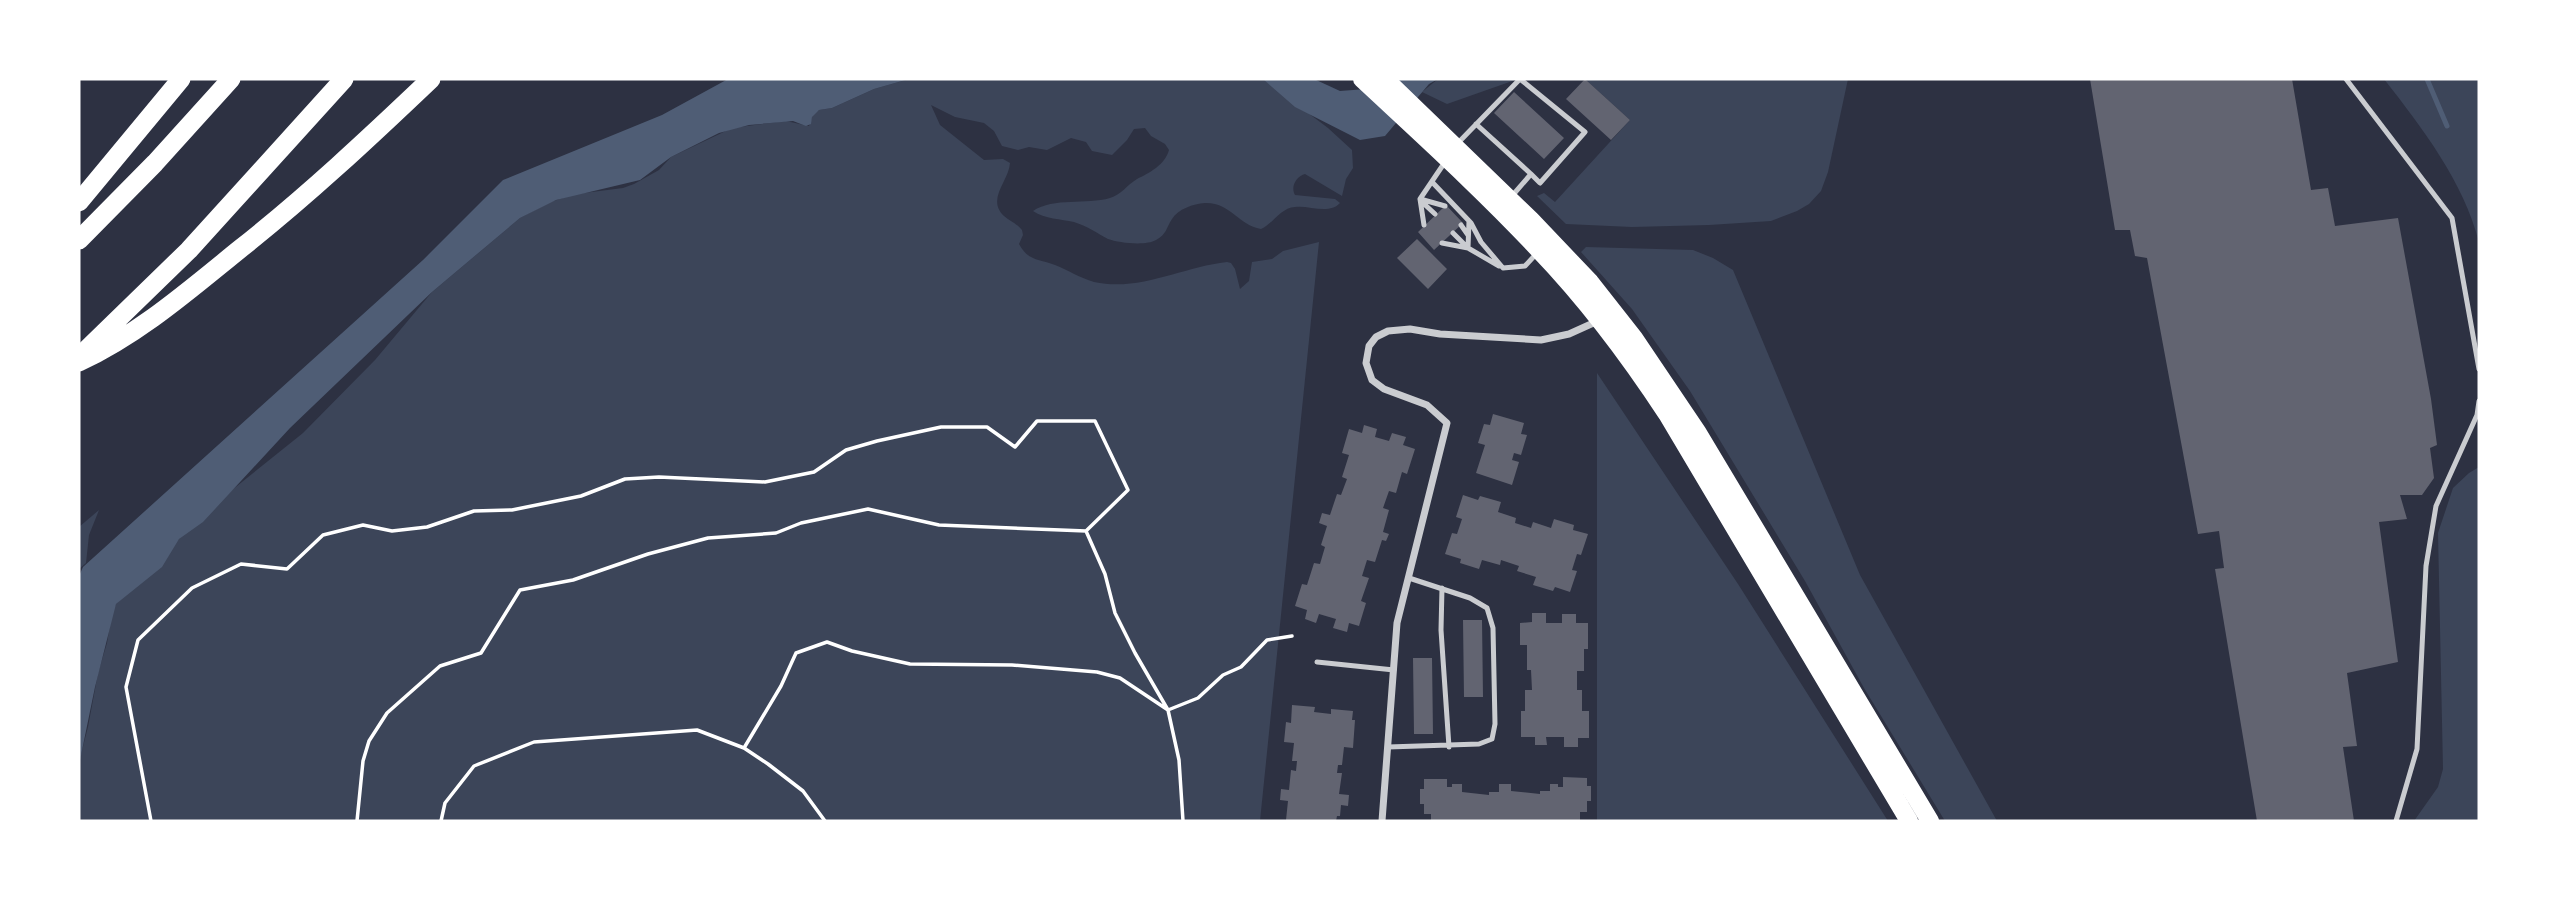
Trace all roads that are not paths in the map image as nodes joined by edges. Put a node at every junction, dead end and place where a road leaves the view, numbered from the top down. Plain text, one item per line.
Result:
1 (181, 79) edge
2 (231, 79) edge
3 (344, 79) edge
4 (431, 79) edge
5 (1385, 79) edge
6 (2346, 79) edge
7 (1364, 81) edge
8 (1411, 114) junction
9 (1476, 124) junction
10 (1451, 152) junction
11 (1531, 174) junction
12 (1433, 183) junction
13 (1420, 199) junction
14 (79, 202) edge
15 (1504, 203) junction
16 (1444, 206) dead end
17 (1435, 215) dead end
18 (1469, 221) junction
19 (1424, 225) dead end
20 (1461, 225) dead end
21 (1453, 233) dead end
22 (1468, 235) junction
23 (79, 240) edge
24 (1442, 243) dead end
25 (1545, 245) junction
26 (1468, 248) junction
27 (1503, 268) junction
28 (1607, 316) junction
29 (79, 360) edge
30 (2479, 369) edge
31 (2479, 401) edge
32 (1409, 578) junction
33 (1441, 588) junction
34 (1317, 662) dead end
35 (1394, 670) junction
36 (1388, 747) junction
37 (1449, 747) junction
38 (1382, 821) edge
39 (1909, 821) edge
40 (1930, 821) edge
41 (2396, 821) edge

1 - 14 highway
2 - 23 highway
3 - 29 highway
4 - 29 highway
5 - 8 highway
6 - 30 lane
7 - 8 highway
8 - 10 highway
9 - 10 lane
9 - 11 lane
9 - 11 lane
10 - 12 lane
10 - 15 highway
11 - 15 lane
12 - 13 lane
12 - 18 lane
13 - 16 lane
13 - 17 lane
13 - 19 lane
15 - 25 highway
18 - 22 lane
18 - 27 lane
20 - 22 lane
21 - 26 lane
22 - 26 lane
24 - 26 lane
25 - 27 lane
25 - 28 highway
26 - 27 lane
28 - 32 street
28 - 39 highway
28 - 40 highway
31 - 41 lane
32 - 33 lane
32 - 35 street
33 - 37 lane
33 - 37 lane
34 - 35 lane
35 - 36 street
36 - 37 lane
36 - 38 street

